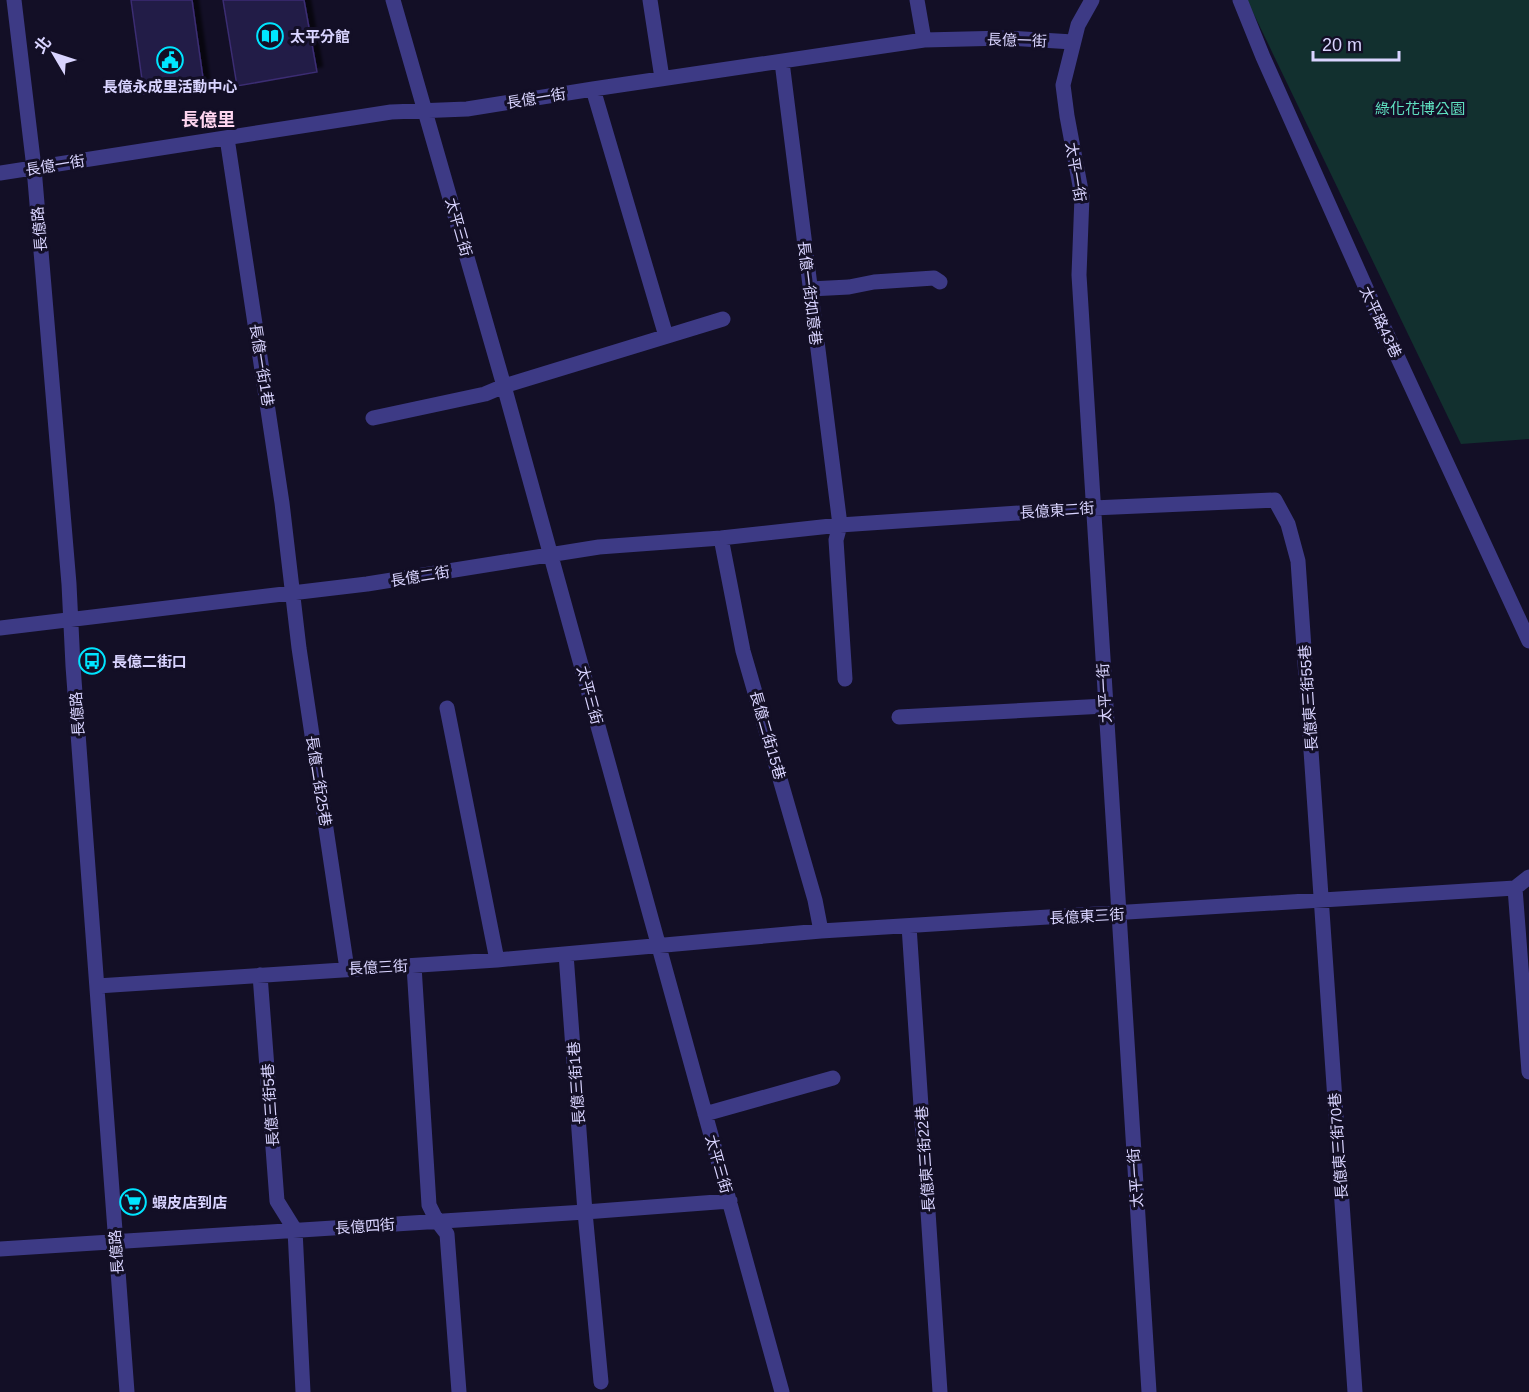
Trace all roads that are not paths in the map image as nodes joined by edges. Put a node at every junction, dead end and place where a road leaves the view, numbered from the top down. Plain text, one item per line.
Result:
1 (14, 0) edge
2 (393, 0) edge
3 (650, 0) edge
4 (917, 0) edge
5 (1092, 0) edge
6 (1240, 0) edge
7 (924, 40) junction
8 (1073, 42) junction
9 (782, 62) junction
10 (662, 78) junction
11 (593, 89) junction
12 (426, 110) junction
13 (227, 138) junction
14 (34, 168) junction
15 (0, 174) edge
16 (940, 282) dead end
17 (810, 289) junction
18 (723, 319) dead end
19 (666, 336) junction
20 (504, 386) junction
21 (373, 418) dead end
22 (1275, 500) joint
23 (1093, 508) junction
24 (840, 525) junction
25 (721, 538) junction
26 (551, 555) junction
27 (292, 592) junction
28 (70, 619) junction
29 (0, 628) edge
30 (1529, 641) edge
31 (845, 679) dead end
32 (1105, 706) junction
33 (447, 708) dead end
34 (899, 717) dead end
35 (1529, 877) edge
36 (1515, 888) junction
37 (1322, 901) junction
38 (1118, 914) junction
39 (909, 926) junction
40 (821, 932) junction
41 (658, 945) junction
42 (566, 954) junction
43 (497, 960) junction
44 (414, 966) junction
45 (347, 969) junction
46 (260, 975) junction
47 (97, 986) junction
48 (1529, 1072) edge
49 (833, 1078) dead end
50 (705, 1114) junction
51 (730, 1201) junction
52 (585, 1212) junction
53 (437, 1221) junction
54 (295, 1230) junction
55 (116, 1242) junction
56 (0, 1249) edge
57 (601, 1382) dead end
58 (127, 1392) edge
59 (303, 1392) edge
60 (459, 1392) edge
61 (782, 1392) edge
62 (940, 1392) edge
63 (1149, 1392) edge
64 (1355, 1392) edge

1 - 14 street, 長億路
2 - 12 street, 太平三街
3 - 10 street
4 - 7 street
5 - 8 street, 太平一街
6 - 30 street, 太平路43巷
7 - 8 street, 長億一街
7 - 9 street, 長億一街
8 - 23 street, 太平一街
9 - 10 street, 長億一街
9 - 17 street, 長億一街如意巷
10 - 11 street, 長億一街
11 - 12 street, 長億一街
11 - 19 street
12 - 13 street, 長億一街
12 - 20 street, 太平三街
13 - 14 street, 長億一街
13 - 27 street, 長億一街1巷
14 - 15 street, 長億一街
14 - 28 street, 長億路
16 - 17 street
17 - 24 street, 長億一街如意巷
18 - 19 street
19 - 20 street
20 - 21 street
20 - 26 street, 太平三街
22 - 23 street, 長億東二街
22 - 37 street, 長億東三街55巷
23 - 24 street, 長億東二街
23 - 32 street, 太平一街
24 - 25 street, 長億二街
24 - 31 street, 長億一街如意巷
25 - 26 street, 長億二街
25 - 40 street, 長億二街15巷
26 - 27 street, 長億二街
26 - 41 street, 太平三街
27 - 28 street, 長億二街
27 - 45 street, 長億二街25巷
28 - 29 street, 長億二街
28 - 47 street, 長億路
32 - 34 street
32 - 38 street, 太平一街
33 - 43 street
35 - 36 street
36 - 37 street, 長億東三街
36 - 48 street
37 - 38 street, 長億東三街
37 - 64 street, 長億東三街70巷
38 - 39 street, 長億東三街
38 - 63 street, 太平一街
39 - 40 street, 長億東三街
39 - 62 street, 長億東三街22巷
40 - 41 street, 長億東三街
41 - 42 street, 長億三街
41 - 50 street, 太平三街
42 - 43 street, 長億三街
42 - 52 street, 長億三街1巷
43 - 44 street, 長億三街
44 - 45 street, 長億三街
44 - 53 street
45 - 46 street, 長億三街
46 - 47 street, 長億三街
46 - 54 street, 長億三街5巷
47 - 55 street, 長億路
49 - 50 street
50 - 51 street, 太平三街
51 - 52 street, 長億四街
51 - 61 street, 太平三街
52 - 53 street, 長億四街
52 - 57 street, 長億三街1巷
53 - 54 street, 長億四街
53 - 60 street
54 - 55 street, 長億四街
54 - 59 street
55 - 56 street, 長億四街
55 - 58 street, 長億路

